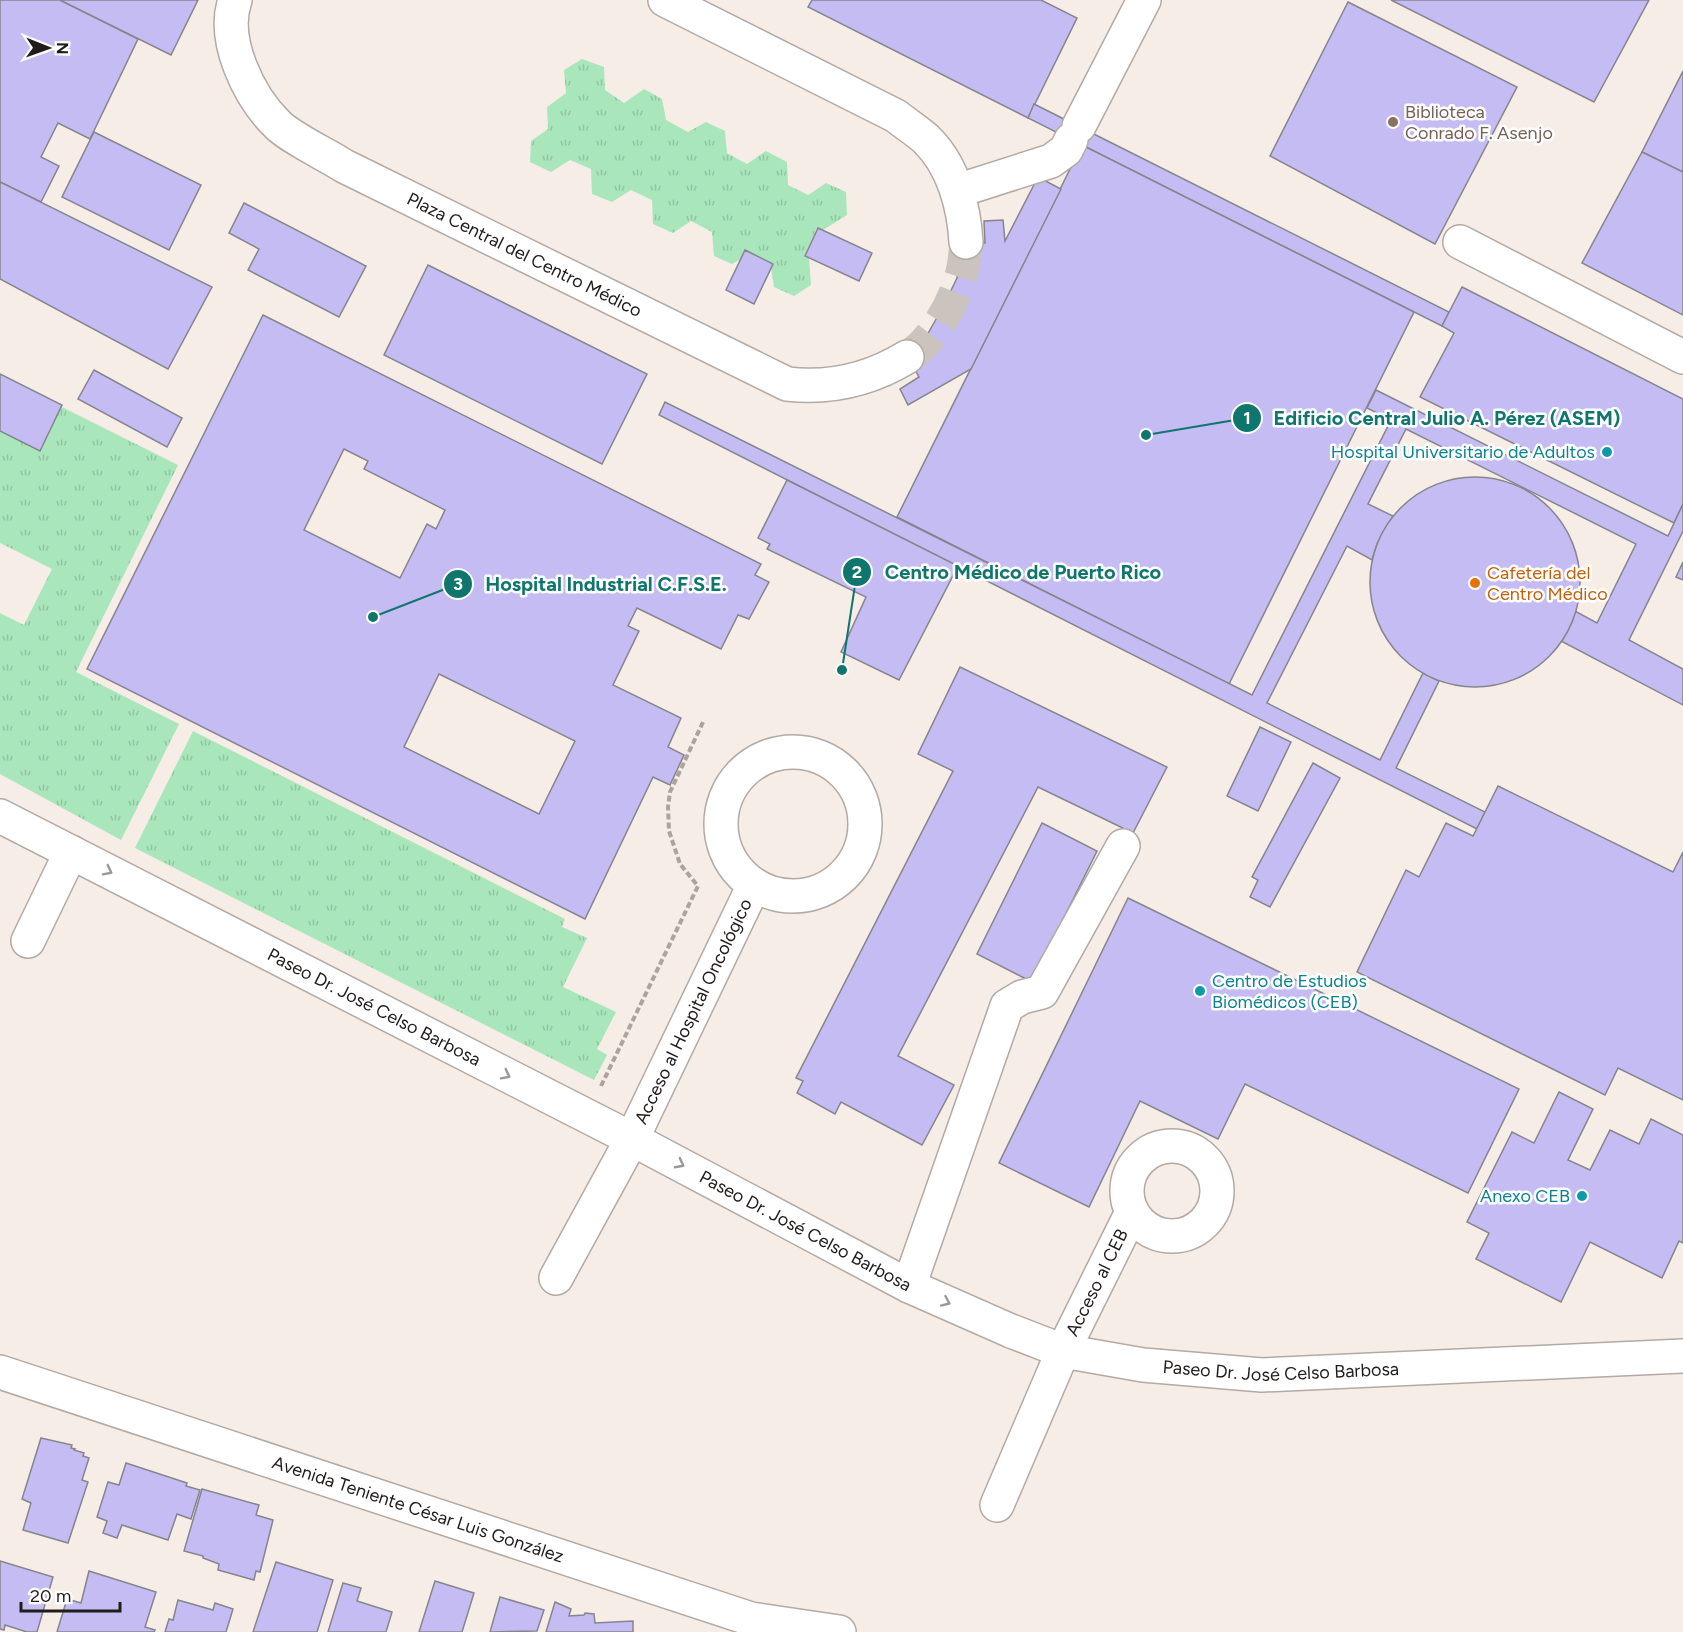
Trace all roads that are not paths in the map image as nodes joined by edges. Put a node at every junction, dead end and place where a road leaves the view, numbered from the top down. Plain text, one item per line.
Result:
1 (665, 0) edge
2 (1144, 0) edge
3 (227, 3) edge
4 (957, 191) junction
5 (966, 242) tunnel mouth
6 (1460, 242) dead end
7 (907, 357) tunnel mouth
8 (1683, 357) edge
9 (0, 816) edge
10 (1123, 846) dead end
11 (71, 852) junction
12 (754, 885) junction
13 (28, 941) dead end
14 (632, 1138) junction
15 (1132, 1212) dead end
16 (555, 1278) dead end
17 (909, 1286) junction
18 (1063, 1351) junction
19 (1683, 1356) edge
20 (0, 1372) edge
21 (997, 1505) dead end
22 (750, 1625) edge
23 (839, 1632) edge

1 - 4 street
2 - 4 street
3 - 7 street, Plaza Central del Centro Médico
4 - 5 street
6 - 8 street
9 - 11 street, Paseo Dr. José Celso Barbosa
10 - 17 street
11 - 13 street
11 -> 14 street, Paseo Dr. José Celso Barbosa
12 - 12 street
12 - 14 street, Acceso al Hospital Oncológico
14 - 16 street, Acceso al Hospital Oncológico
14 -> 17 street, Paseo Dr. José Celso Barbosa
15 - 18 street, Acceso al CEB
17 -> 18 street, Paseo Dr. José Celso Barbosa
18 - 19 street, Paseo Dr. José Celso Barbosa
18 - 21 street, Acceso al CEB
20 - 22 street, Avenida Teniente César Luis González
22 - 23 street, Avenida Teniente César Luis González

